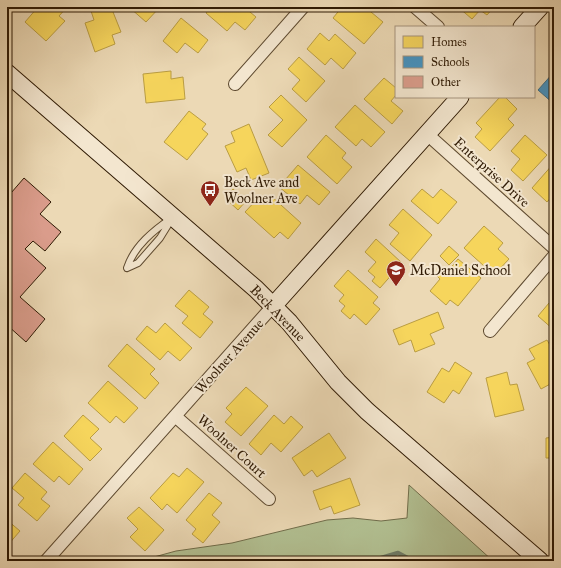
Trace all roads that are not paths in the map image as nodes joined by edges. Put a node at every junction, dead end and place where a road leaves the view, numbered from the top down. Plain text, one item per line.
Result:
1 (303, 7) edge
2 (414, 7) edge
3 (540, 7) edge
4 (437, 26) edge
5 (523, 26) edge
6 (7, 73) edge
7 (235, 84) dead end
8 (459, 98) edge
9 (427, 134) junction
10 (173, 217) junction
11 (554, 248) edge
12 (554, 256) edge
13 (273, 306) junction
14 (490, 331) dead end
15 (175, 416) junction
16 (269, 499) dead end
17 (46, 561) edge
18 (540, 561) edge

1 - 7 street
2 - 4 street
3 - 5 street
6 - 10 street, Beck Avenue
8 - 9 street, Woolner Avenue
9 - 11 street, Enterprise Drive
9 - 13 street, Woolner Avenue
10 - 10 lane
10 - 13 street, Beck Avenue
12 - 14 street
13 - 15 street, Woolner Avenue
13 - 18 street, Beck Avenue
15 - 16 street, Woolner Court
15 - 17 street, Woolner Avenue

